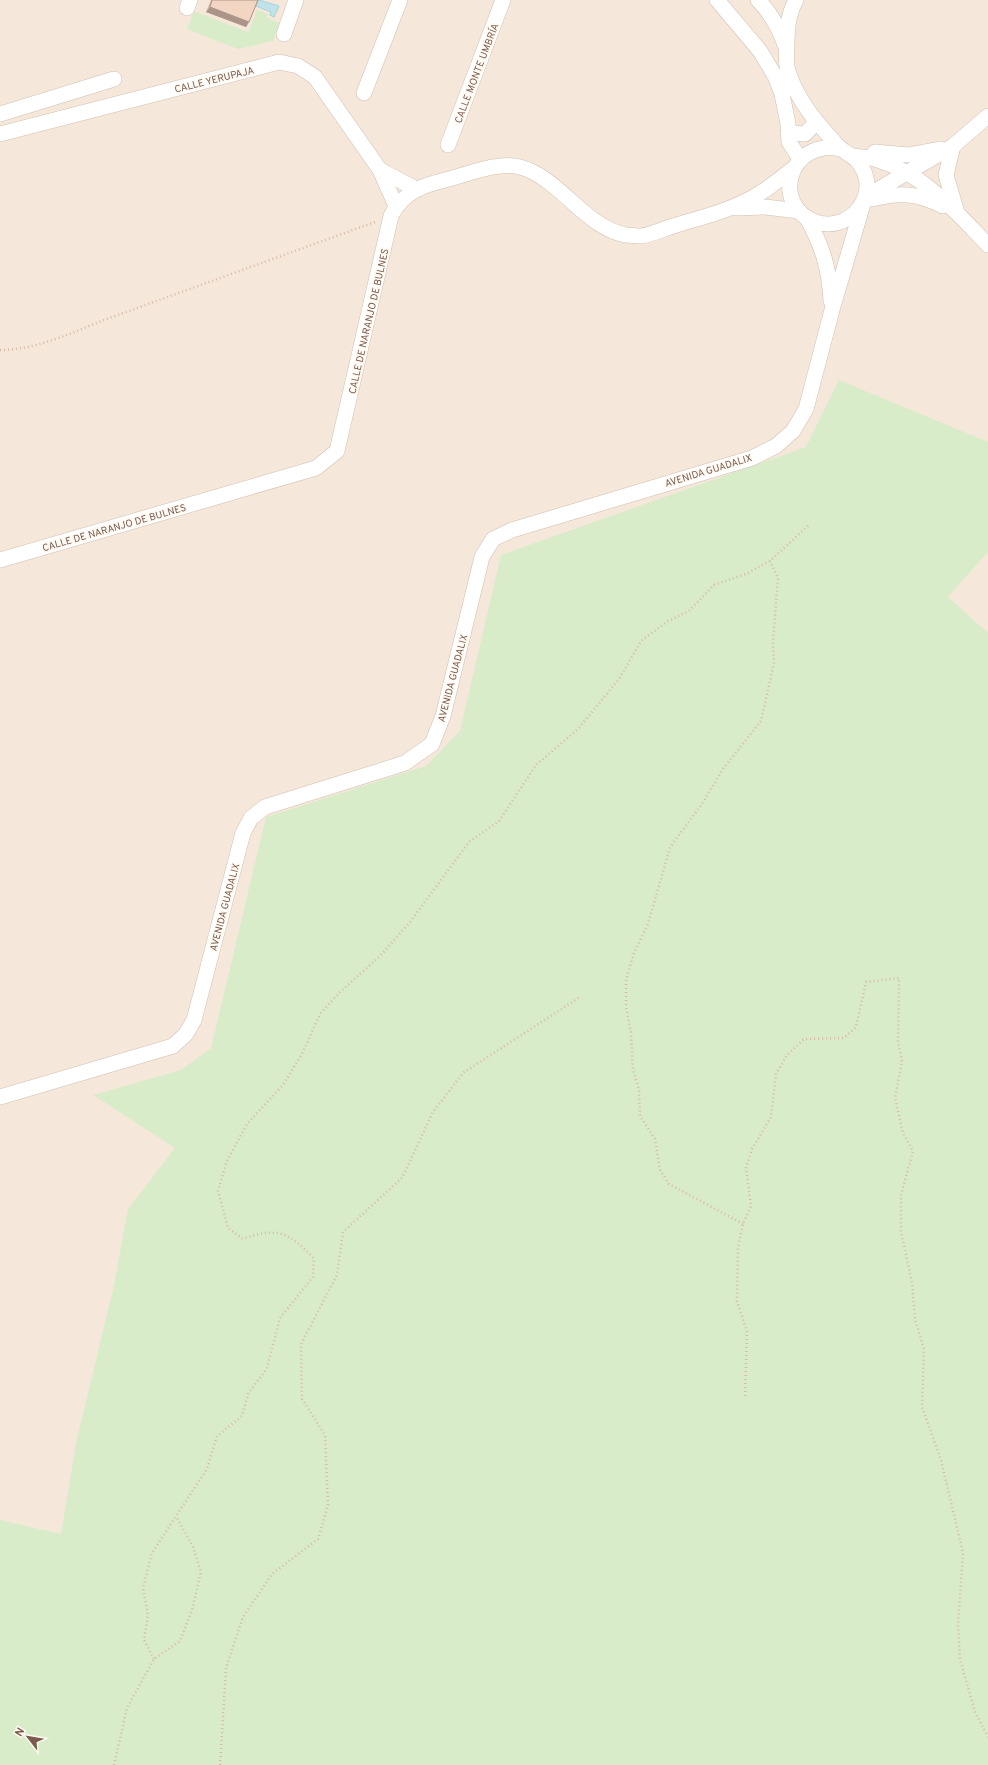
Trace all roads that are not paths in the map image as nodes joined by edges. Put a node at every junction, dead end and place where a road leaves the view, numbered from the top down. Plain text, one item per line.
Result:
1 (296, 0) edge
2 (400, 0) edge
3 (503, 0) edge
4 (758, 0) edge
5 (796, 0) edge
6 (718, 1) edge
7 (284, 34) dead end
8 (787, 51) junction
9 (114, 79) dead end
10 (364, 93) dead end
11 (0, 114) edge
12 (988, 116) edge
13 (816, 122) junction
14 (788, 133) junction
15 (0, 134) edge
16 (448, 145) dead end
17 (953, 146) junction
18 (847, 153) junction
19 (797, 164) junction
20 (380, 170) junction
21 (908, 173) junction
22 (416, 189) junction
23 (864, 201) junction
24 (733, 208) junction
25 (393, 211) junction
26 (958, 214) junction
27 (803, 215) junction
28 (988, 245) edge
29 (832, 310) junction
30 (0, 560) edge
31 (0, 1097) edge

1 - 7 street
2 - 10 street
3 - 16 street, CALLE MONTE UMBRÍA
4 - 8 street
5 - 8 street
6 - 14 street
6 - 19 street
8 - 13 street
9 - 11 street
12 - 17 street
13 - 14 street
13 - 18 street
14 - 19 street
15 - 20 street, CALLE YERUPAJA
17 - 18 street
17 - 21 street
17 - 26 street
18 - 19 street
18 - 21 street
18 - 23 street
19 - 24 street
19 - 27 street
20 - 22 street, CALLE YERUPAJA
20 - 25 street, CALLE YERUPAJA
21 - 23 street
21 - 26 street
22 - 24 street
22 - 25 street
23 - 26 street
23 - 27 street
23 - 29 street, AVENIDA GUADALIX
24 - 27 street
25 - 30 street, CALLE DE NARANJO DE BULNES
26 - 28 street
27 - 29 street, AVENIDA GUADALIX
29 - 31 street, AVENIDA GUADALIX

